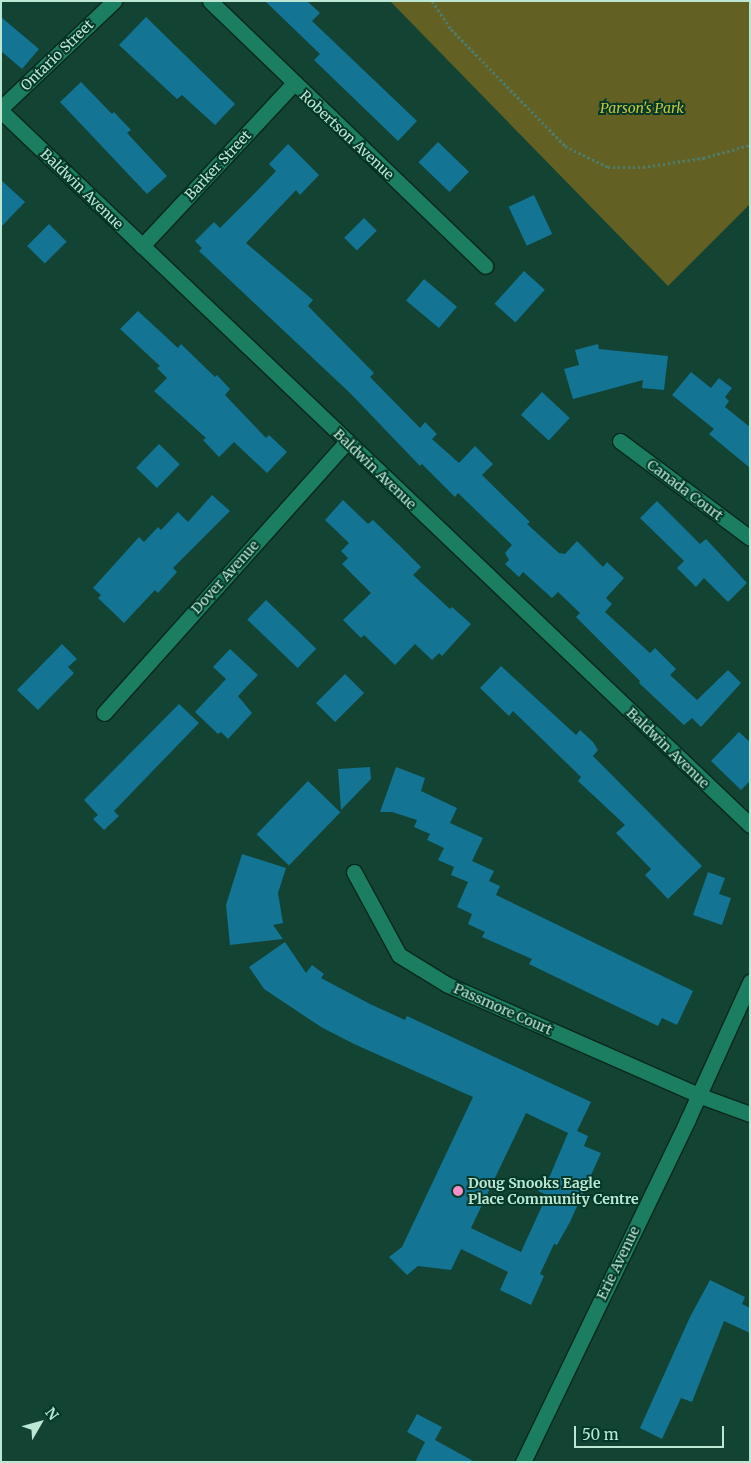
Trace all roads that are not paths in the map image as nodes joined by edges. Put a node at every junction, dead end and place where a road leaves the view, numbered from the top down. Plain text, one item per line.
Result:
1 (114, 1) edge
2 (210, 1) edge
3 (293, 84) junction
4 (1, 110) edge
5 (142, 246) junction
6 (485, 266) dead end
7 (620, 441) dead end
8 (346, 442) junction
9 (750, 538) edge
10 (104, 713) dead end
11 (750, 825) edge
12 (354, 872) dead end
13 (750, 982) edge
14 (698, 1095) junction
15 (750, 1114) edge
16 (523, 1462) edge

1 - 4 street, Ontario Street
2 - 3 street, Robertson Avenue
3 - 5 street, Barker Street
3 - 6 street, Robertson Avenue
4 - 5 street, Baldwin Avenue
5 - 8 street, Baldwin Avenue
7 - 9 street, Canada Court
8 - 10 street, Dover Avenue
8 - 11 street, Baldwin Avenue
12 - 14 street, Passmore Court
13 - 14 street, Erie Avenue
14 - 15 street, Passmore Court
14 - 16 street, Erie Avenue

